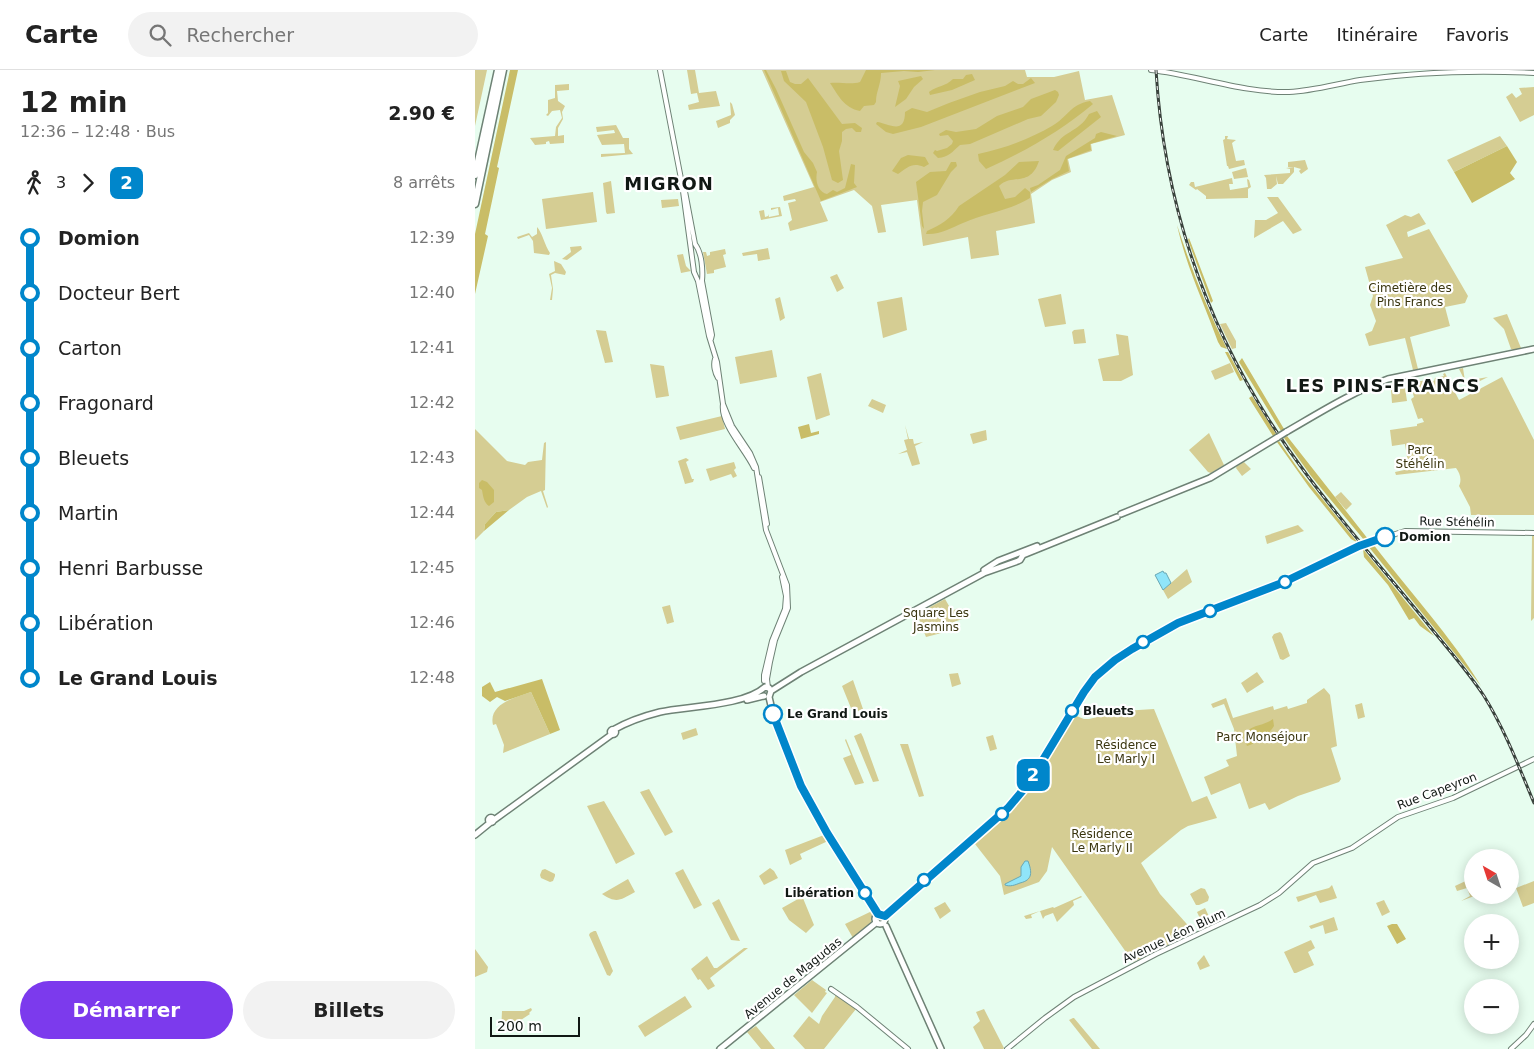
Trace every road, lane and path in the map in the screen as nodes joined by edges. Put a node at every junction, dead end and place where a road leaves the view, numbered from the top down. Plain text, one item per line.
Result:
1 (497, 70) edge
2 (503, 70) edge
3 (660, 70) edge
4 (1151, 70) edge
5 (1534, 73) edge
6 (475, 176) edge
7 (681, 184) junction
8 (475, 204) edge
9 (711, 340) junction
10 (1534, 348) edge
11 (1534, 533) edge
12 (766, 691) junction
13 (1534, 759) edge
14 (492, 820) junction
15 (475, 831) edge
16 (475, 835) edge
17 (1352, 848) joint
18 (883, 922) junction
19 (831, 988) dead end
20 (1534, 1024) edge
21 (1012, 1045) junction
22 (720, 1049) edge
23 (908, 1049) edge
24 (941, 1049) edge
25 (1007, 1049) edge
26 (1016, 1049) edge
27 (1511, 1049) edge

1 - 6 highway
2 - 8 highway
3 - 7 street
4 - 5 street
7 - 9 street
7 - 9 street
9 - 12 street
10 - 12 main road, bridge
11 - 18 street, Rue Stéhélin, bridge
12 - 14 main road
12 - 18 main road
13 - 17 street, Rue Capeyron
14 - 15 main road
14 - 16 main road
17 - 21 street, Avenue Léon Blum
18 - 22 main road, Avenue de Magudas
18 - 24 main road
19 - 23 street
20 - 27 street
21 - 25 street, Avenue Léon Blum
21 - 26 street

